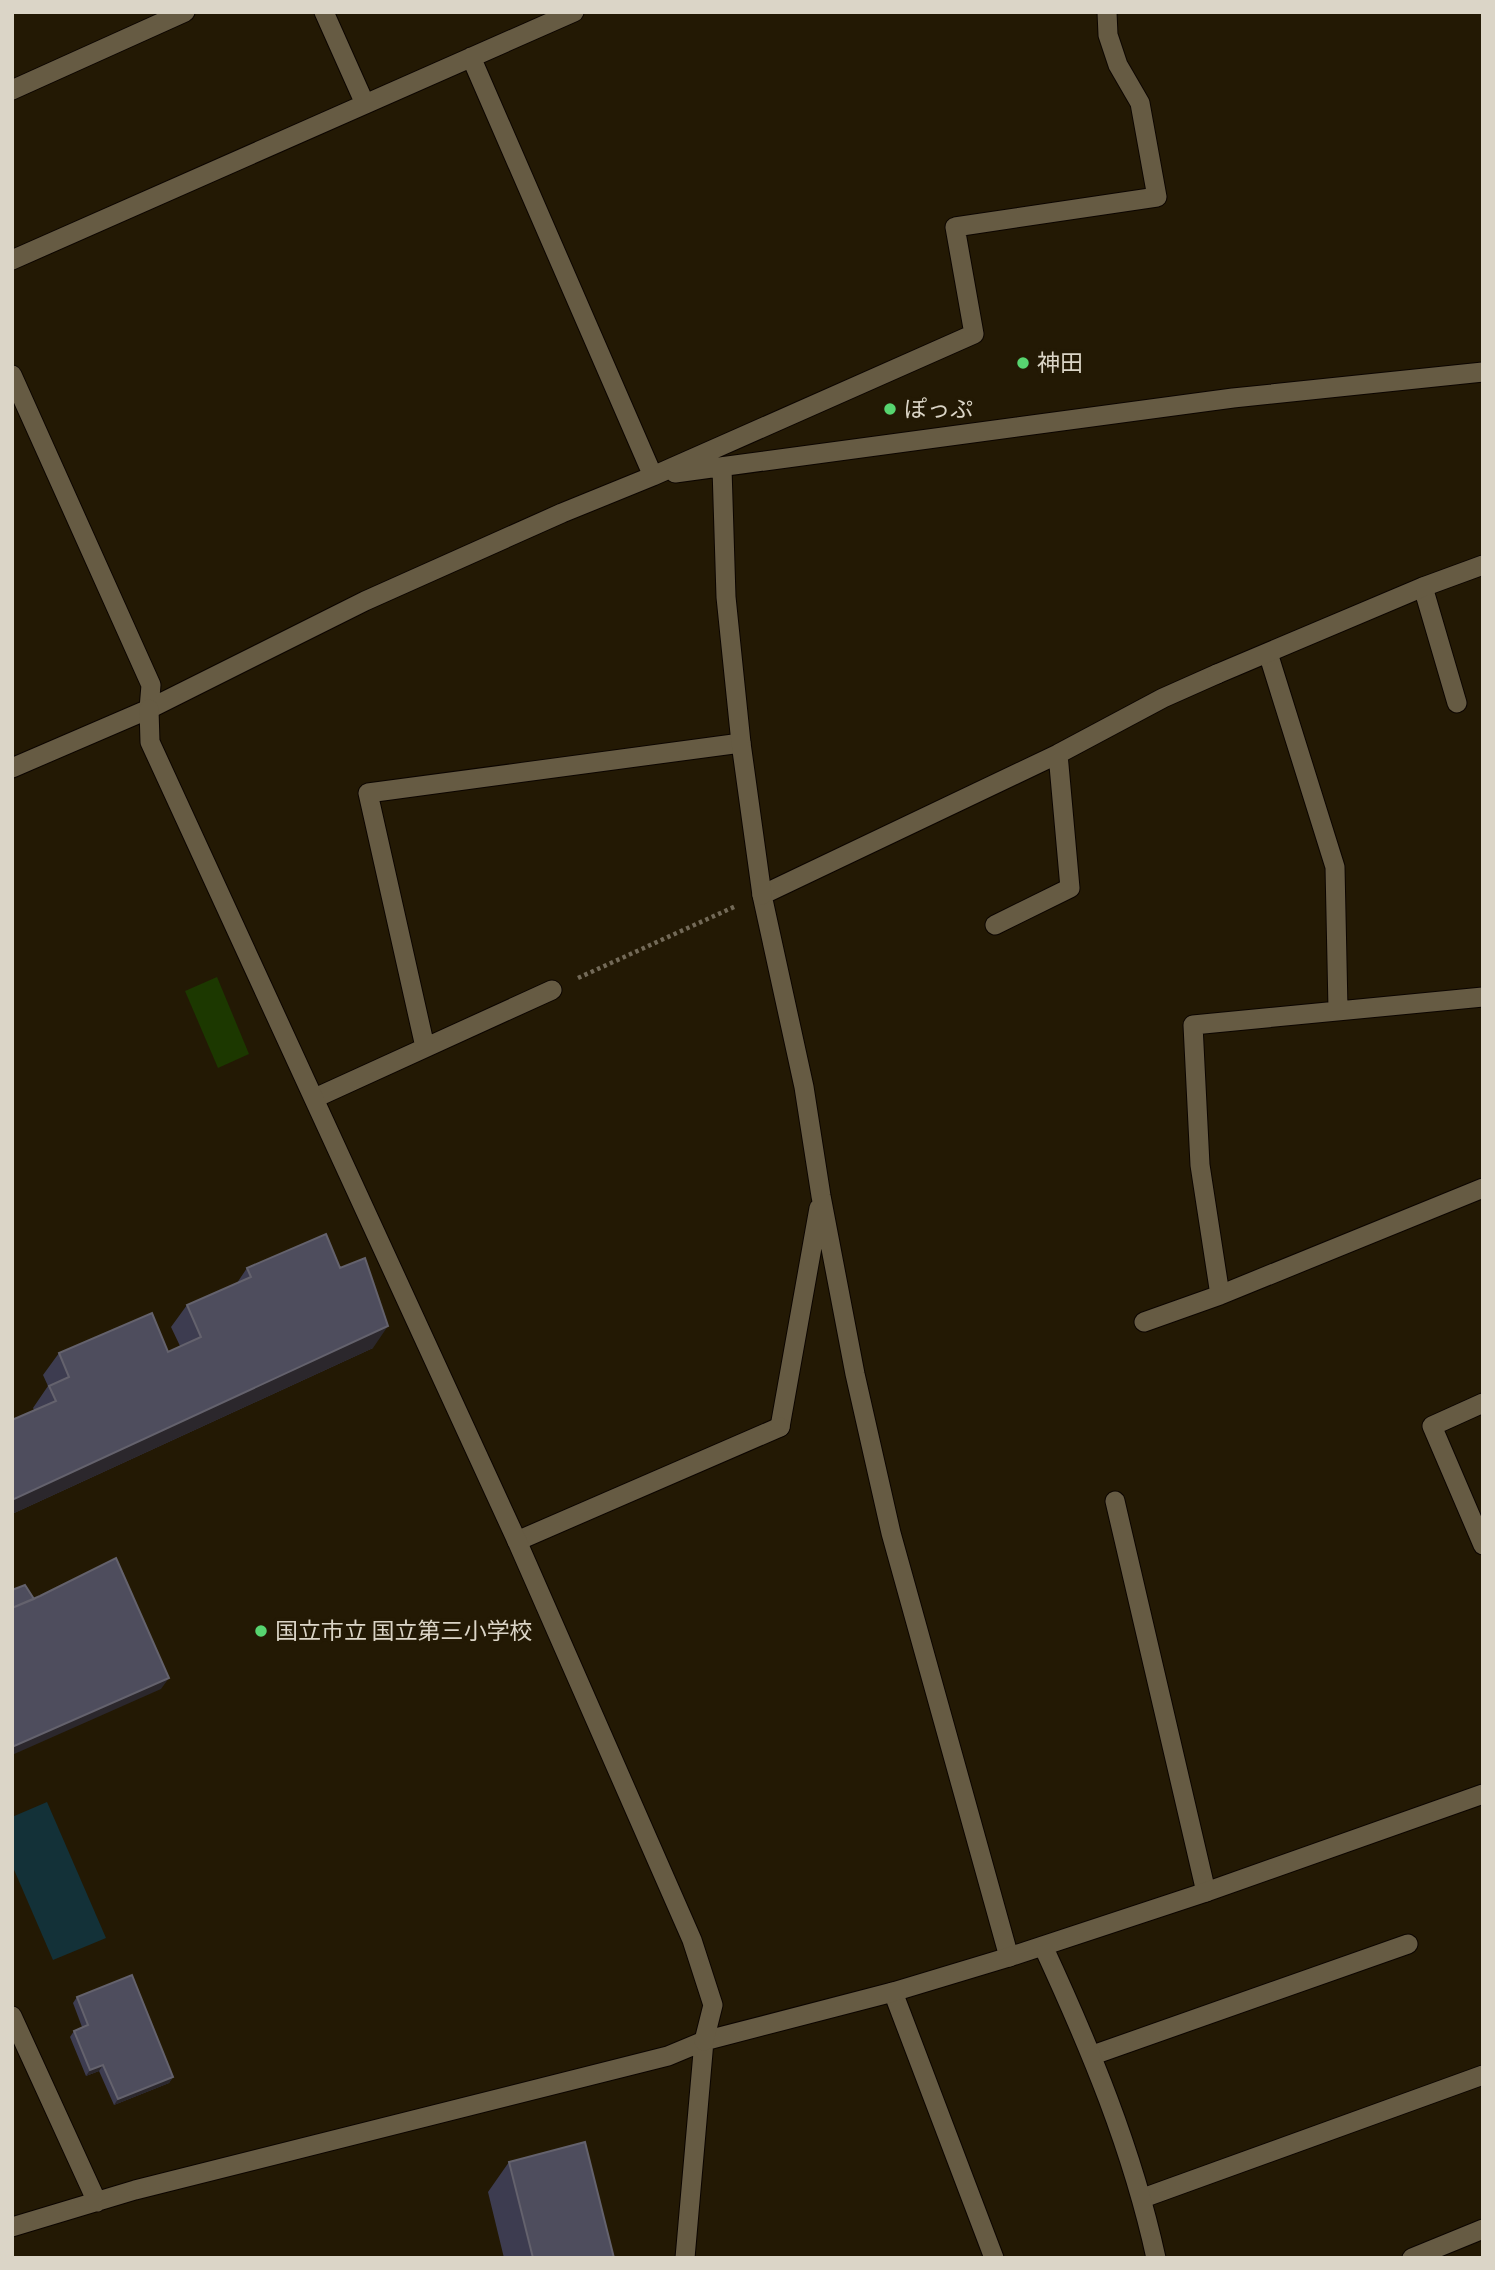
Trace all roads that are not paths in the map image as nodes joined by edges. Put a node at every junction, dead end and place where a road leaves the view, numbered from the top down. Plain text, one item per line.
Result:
1 (185, 12) edge
2 (324, 12) edge
3 (573, 12) edge
4 (1107, 12) edge
5 (471, 57) junction
6 (12, 90) edge
7 (365, 104) junction
8 (12, 260) edge
9 (1483, 372) edge
10 (12, 375) edge
11 (722, 468) junction
12 (653, 476) junction
13 (1483, 565) edge
14 (1423, 587) junction
15 (1268, 653) junction
16 (1457, 703) dead end
17 (149, 709) junction
18 (741, 743) junction
19 (1058, 754) junction
20 (12, 768) edge
21 (762, 895) junction
22 (995, 925) dead end
23 (552, 990) road end
24 (1483, 997) edge
25 (1338, 1009) junction
26 (425, 1046) junction
27 (315, 1098) junction
28 (1483, 1188) edge
29 (821, 1196) junction
30 (1220, 1294) junction
31 (1144, 1322) dead end
32 (1483, 1403) edge
33 (1115, 1501) dead end
34 (517, 1541) junction
35 (1483, 1545) edge
36 (1483, 1794) edge
37 (1206, 1892) junction
38 (1408, 1944) dead end
39 (1043, 1946) junction
40 (1009, 1957) junction
41 (893, 1992) junction
42 (12, 2016) edge
43 (704, 2040) junction
44 (1093, 2055) junction
45 (1483, 2075) edge
46 (1143, 2198) junction
47 (97, 2202) junction
48 (12, 2227) edge
49 (1483, 2229) edge
50 (685, 2258) edge
51 (994, 2258) edge
52 (1156, 2258) edge
53 (1412, 2258) edge

1 - 6 street
2 - 7 street
3 - 5 street
4 - 12 street
5 - 7 street
5 - 12 street
7 - 8 street
9 - 11 street
10 - 17 street
11 - 12 street
11 - 18 street
12 - 17 street
13 - 14 street
14 - 15 street
14 - 16 street
15 - 19 street
15 - 25 street
17 - 20 street
17 - 27 street
18 - 21 street
18 - 26 street
19 - 21 street
19 - 22 street
21 - 29 street
23 - 26 street
24 - 25 street
25 - 30 street
26 - 27 street
27 - 34 street
28 - 30 street
29 - 34 street
29 - 40 street
30 - 31 street
32 - 35 street
33 - 37 street
34 - 43 street
36 - 37 street
37 - 39 street
38 - 44 street
39 - 40 street
39 - 44 street
40 - 41 street
41 - 43 street
41 - 51 street
42 - 47 street
43 - 47 street
43 - 50 street
44 - 46 street
45 - 46 street
46 - 52 street
47 - 48 street
49 - 53 street

